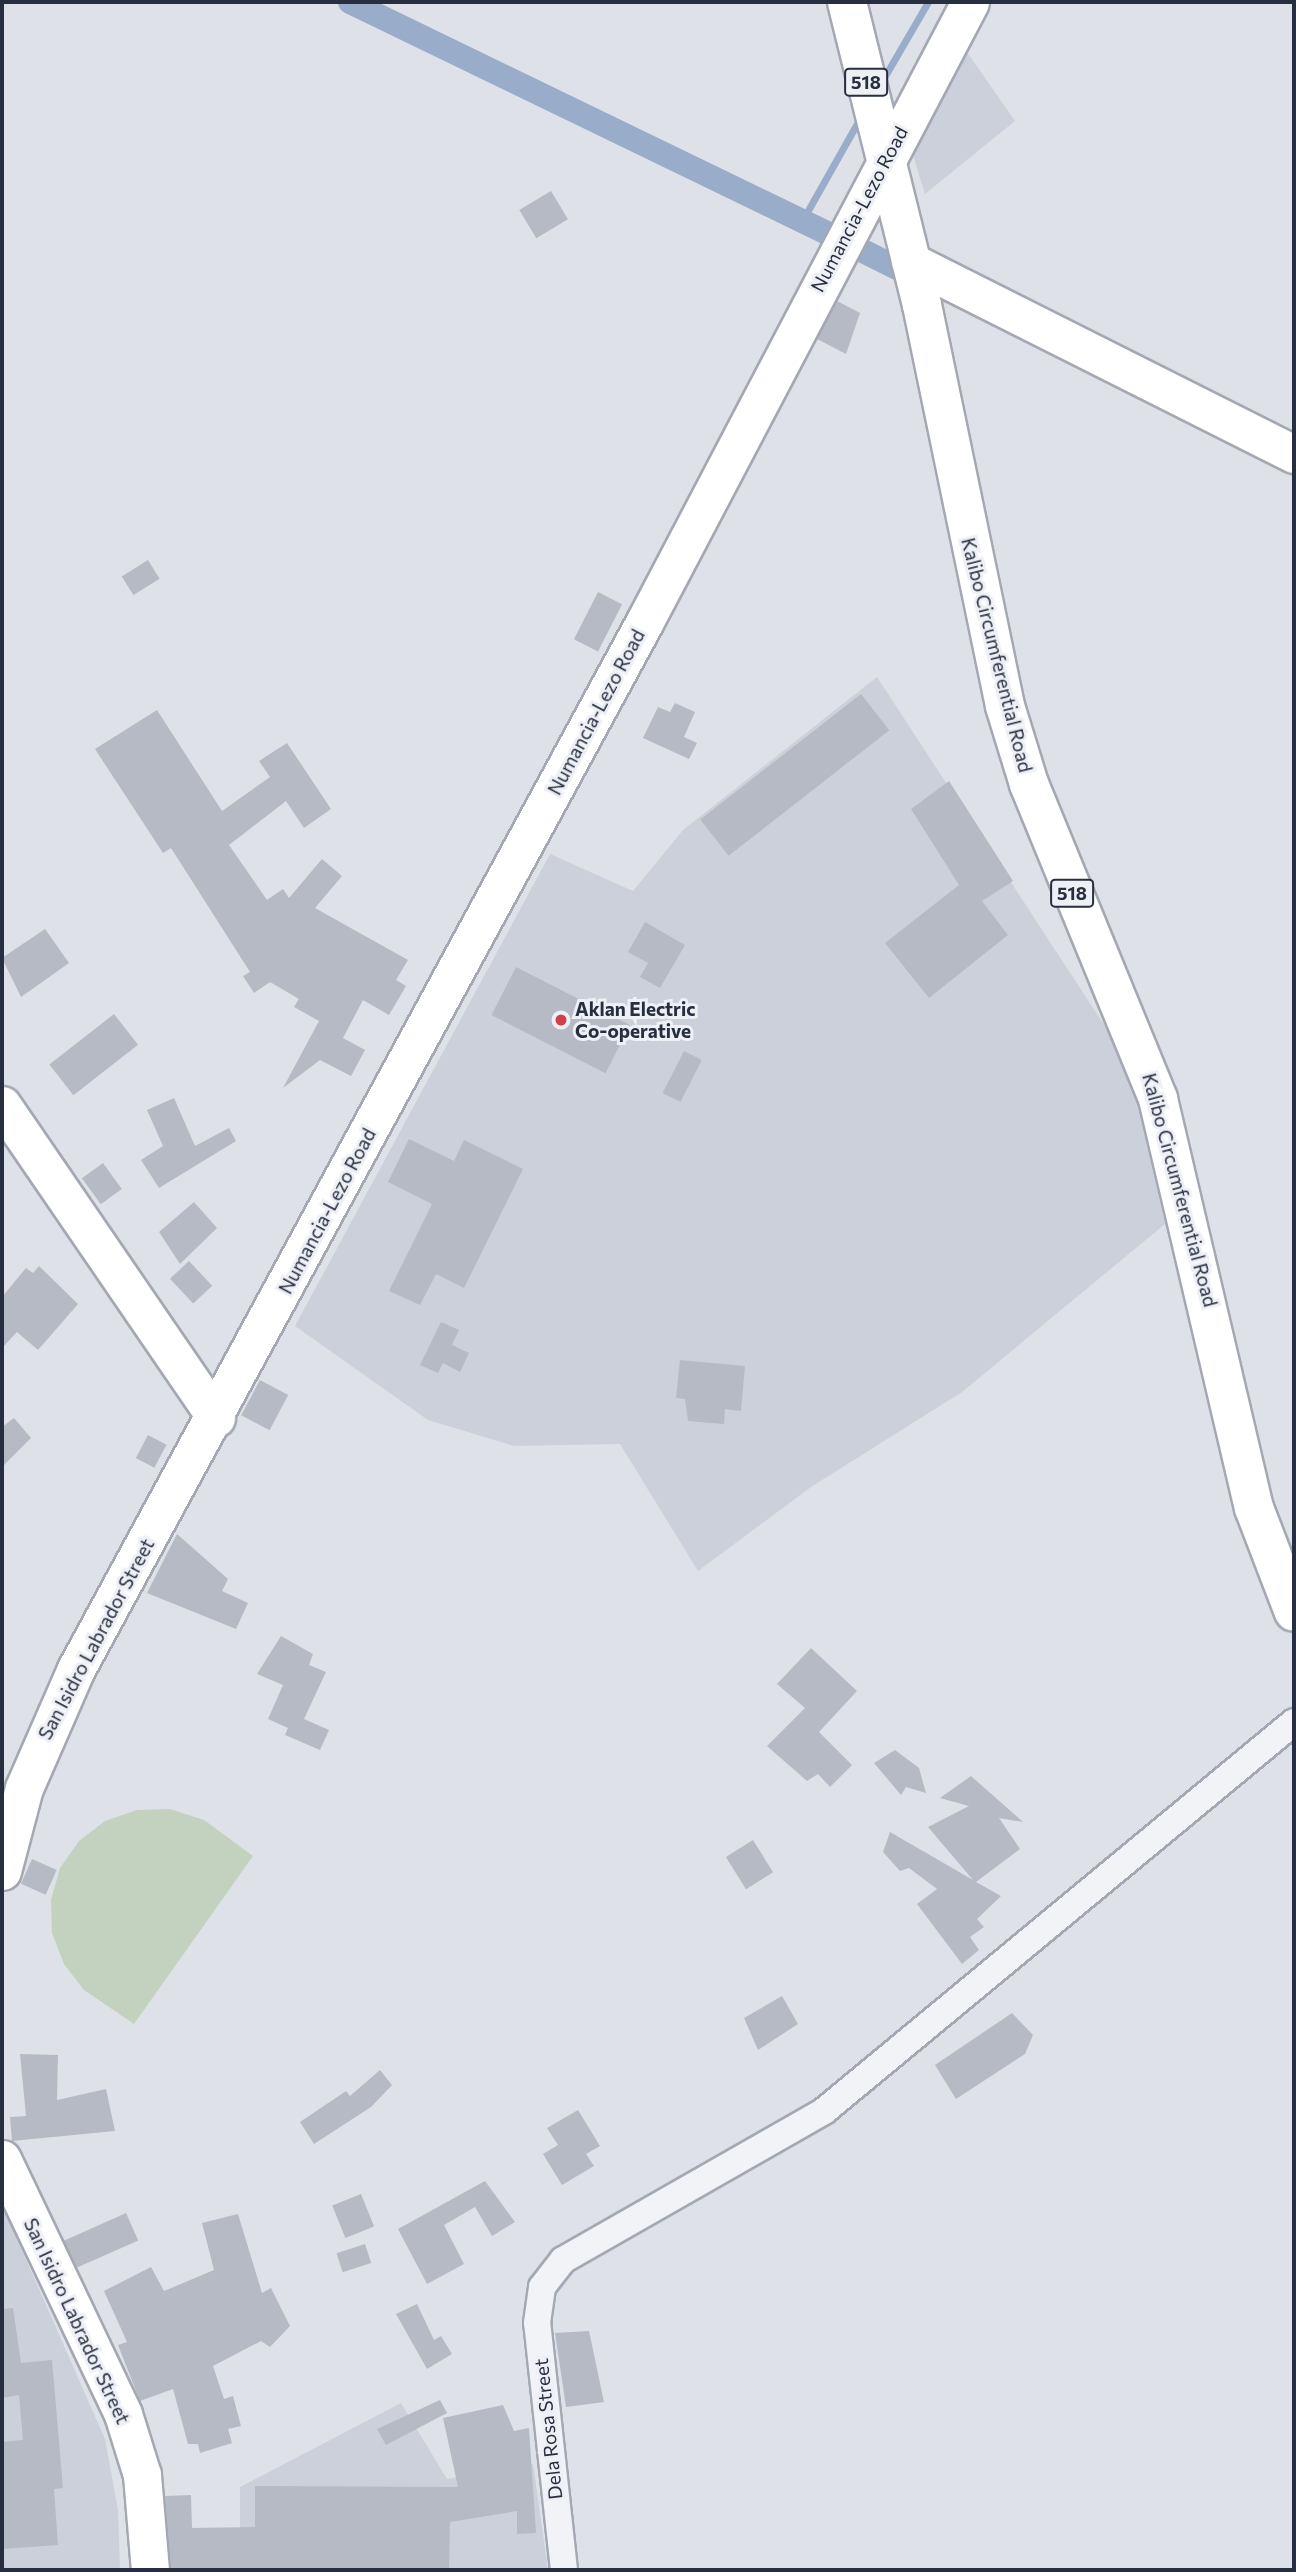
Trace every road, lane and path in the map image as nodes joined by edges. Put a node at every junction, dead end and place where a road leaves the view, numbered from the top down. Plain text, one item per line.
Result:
1 (847, 2) edge
2 (970, 2) edge
3 (885, 162) junction
4 (910, 261) junction
5 (1294, 454) edge
6 (2, 1105) edge
7 (215, 1418) junction
8 (1294, 1612) edge
9 (1294, 1722) edge
10 (2, 1871) edge
11 (2, 2159) edge
12 (150, 2570) edge
13 (564, 2570) edge

1 - 3 main road, Kalibo Circumferential Road / 518
2 - 3 main road, Numancia-Lezo Road
3 - 4 main road, Kalibo Circumferential Road / 518
3 - 7 main road, Numancia-Lezo Road
4 - 5 main road
4 - 8 main road, Kalibo Circumferential Road / 518
6 - 7 main road
7 - 10 main road, San Isidro Labrador Street
9 - 13 street, Dela Rosa Street
11 - 12 main road, San Isidro Labrador Street

